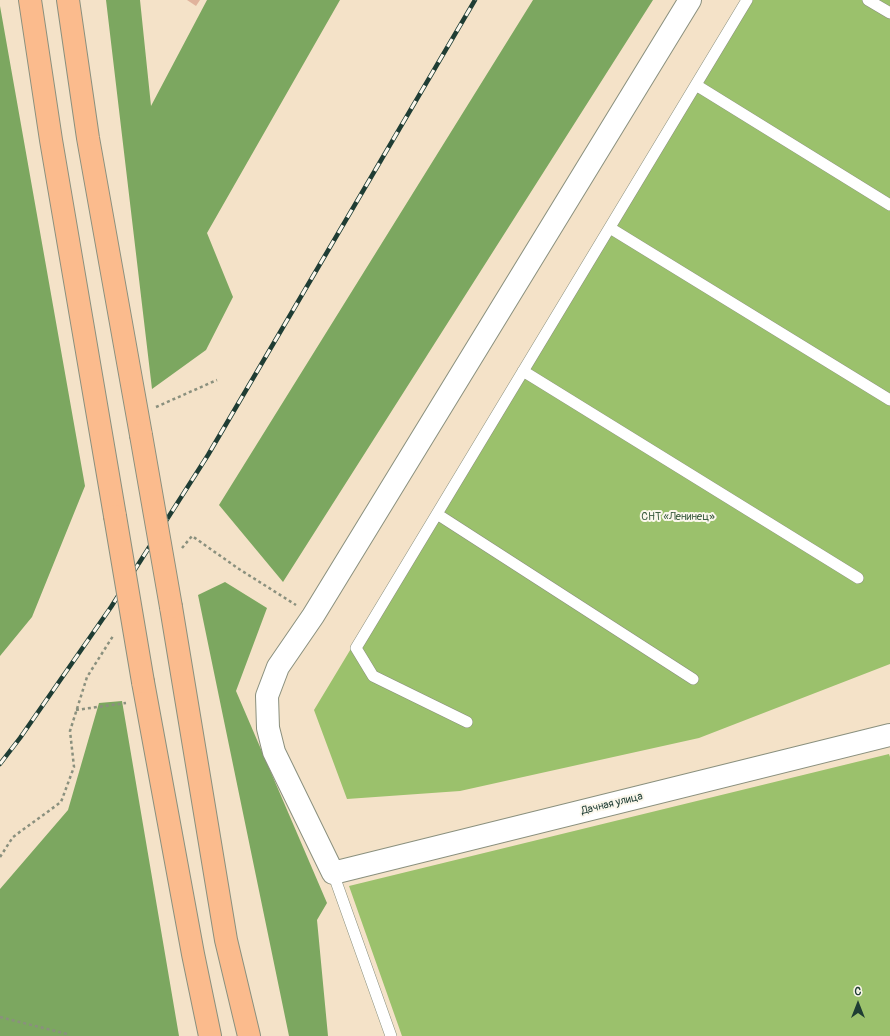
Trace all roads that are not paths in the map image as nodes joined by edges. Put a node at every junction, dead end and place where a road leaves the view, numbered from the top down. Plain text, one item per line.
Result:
1 (30, 0) edge
2 (68, 0) edge
3 (690, 0) edge
4 (747, 0) edge
5 (868, 0) edge
6 (890, 13) edge
7 (696, 85) junction
8 (890, 205) edge
9 (610, 228) junction
10 (523, 371) junction
11 (890, 400) edge
12 (437, 514) junction
13 (858, 578) dead end
14 (693, 679) dead end
15 (467, 722) dead end
16 (890, 734) edge
17 (333, 873) junction
18 (210, 1036) edge
19 (249, 1036) edge
20 (392, 1036) edge

1 - 18 main road, bridge
2 - 19 main road, bridge
3 - 17 street
4 - 7 lane
5 - 6 lane
7 - 8 lane
7 - 9 lane
9 - 10 lane
9 - 11 lane
10 - 12 lane
10 - 13 lane
12 - 14 lane
12 - 15 lane
16 - 17 street, Дачная улица
17 - 20 lane

